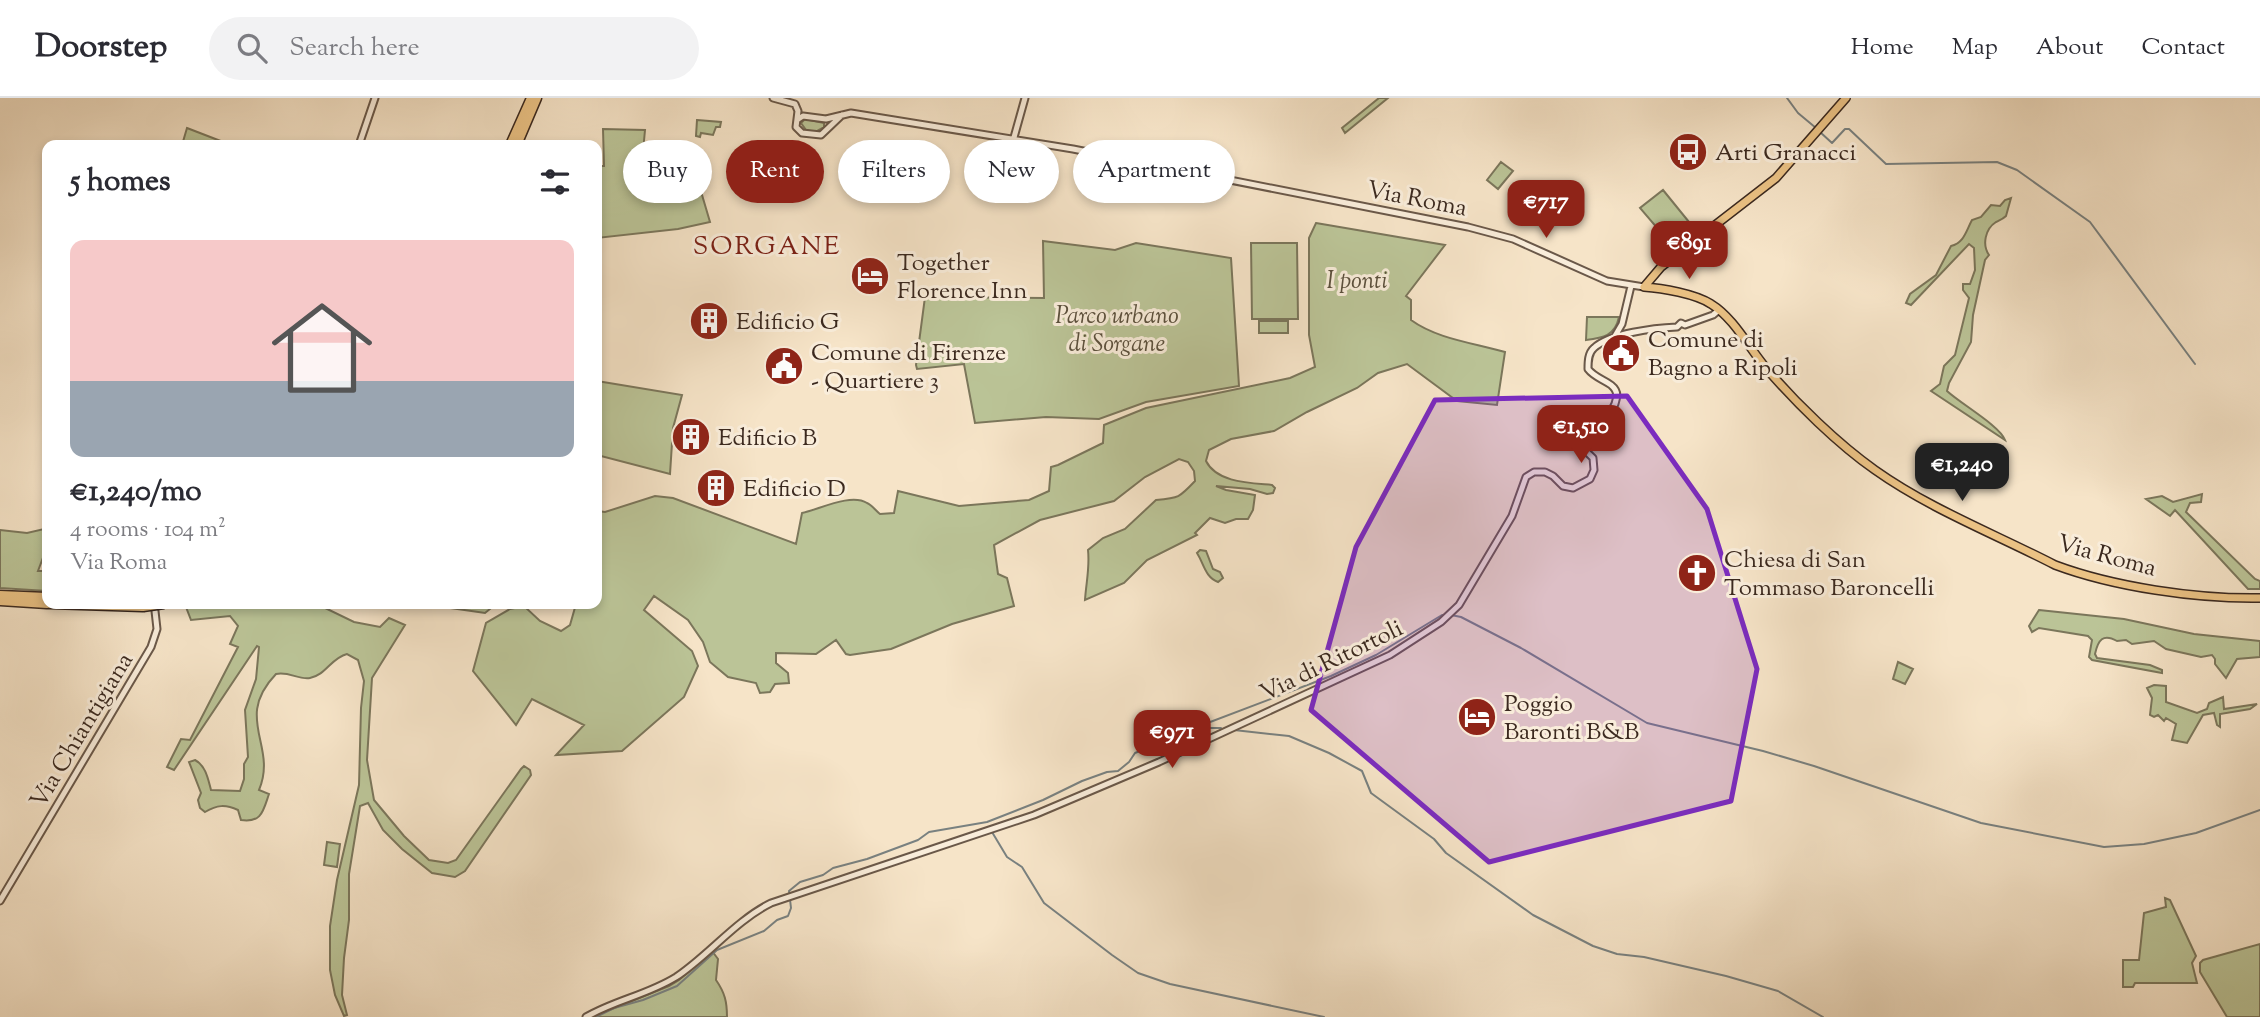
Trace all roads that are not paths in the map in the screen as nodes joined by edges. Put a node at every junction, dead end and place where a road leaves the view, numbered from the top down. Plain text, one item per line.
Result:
1 (375, 98) edge
2 (531, 98) edge
3 (537, 98) edge
4 (773, 98) edge
5 (1025, 98) edge
6 (1846, 98) edge
7 (842, 114) junction
8 (826, 119) junction
9 (797, 120) junction
10 (828, 129) junction
11 (361, 140) edge
12 (512, 140) edge
13 (519, 140) edge
14 (1007, 140) edge
15 (1013, 140) edge
16 (1059, 148) edge
17 (1631, 286) junction
18 (1644, 286) junction
19 (1719, 310) junction
20 (1615, 336) junction
21 (0, 595) edge
22 (42, 597) edge
23 (2260, 598) edge
24 (0, 601) edge
25 (42, 604) edge
26 (155, 611) dead end
27 (0, 901) edge
28 (586, 1017) edge

1 - 11 street
2 - 12 highway
3 - 13 highway
4 - 9 street
5 - 15 street
6 - 18 main road
7 - 8 street, Via Roma
7 - 10 street
7 - 14 street, Via Roma
8 - 9 street, Via Roma
8 - 10 street
9 - 10 street
16 - 17 street, Via Roma
17 - 18 street, Via Roma
17 - 20 street
18 - 19 main road, Via Roma
19 - 20 street
19 - 23 main road, Via Roma
20 - 28 street, Via di Ritortoli
21 - 22 highway
24 - 25 highway
26 - 27 street, Via Chiantigiana

